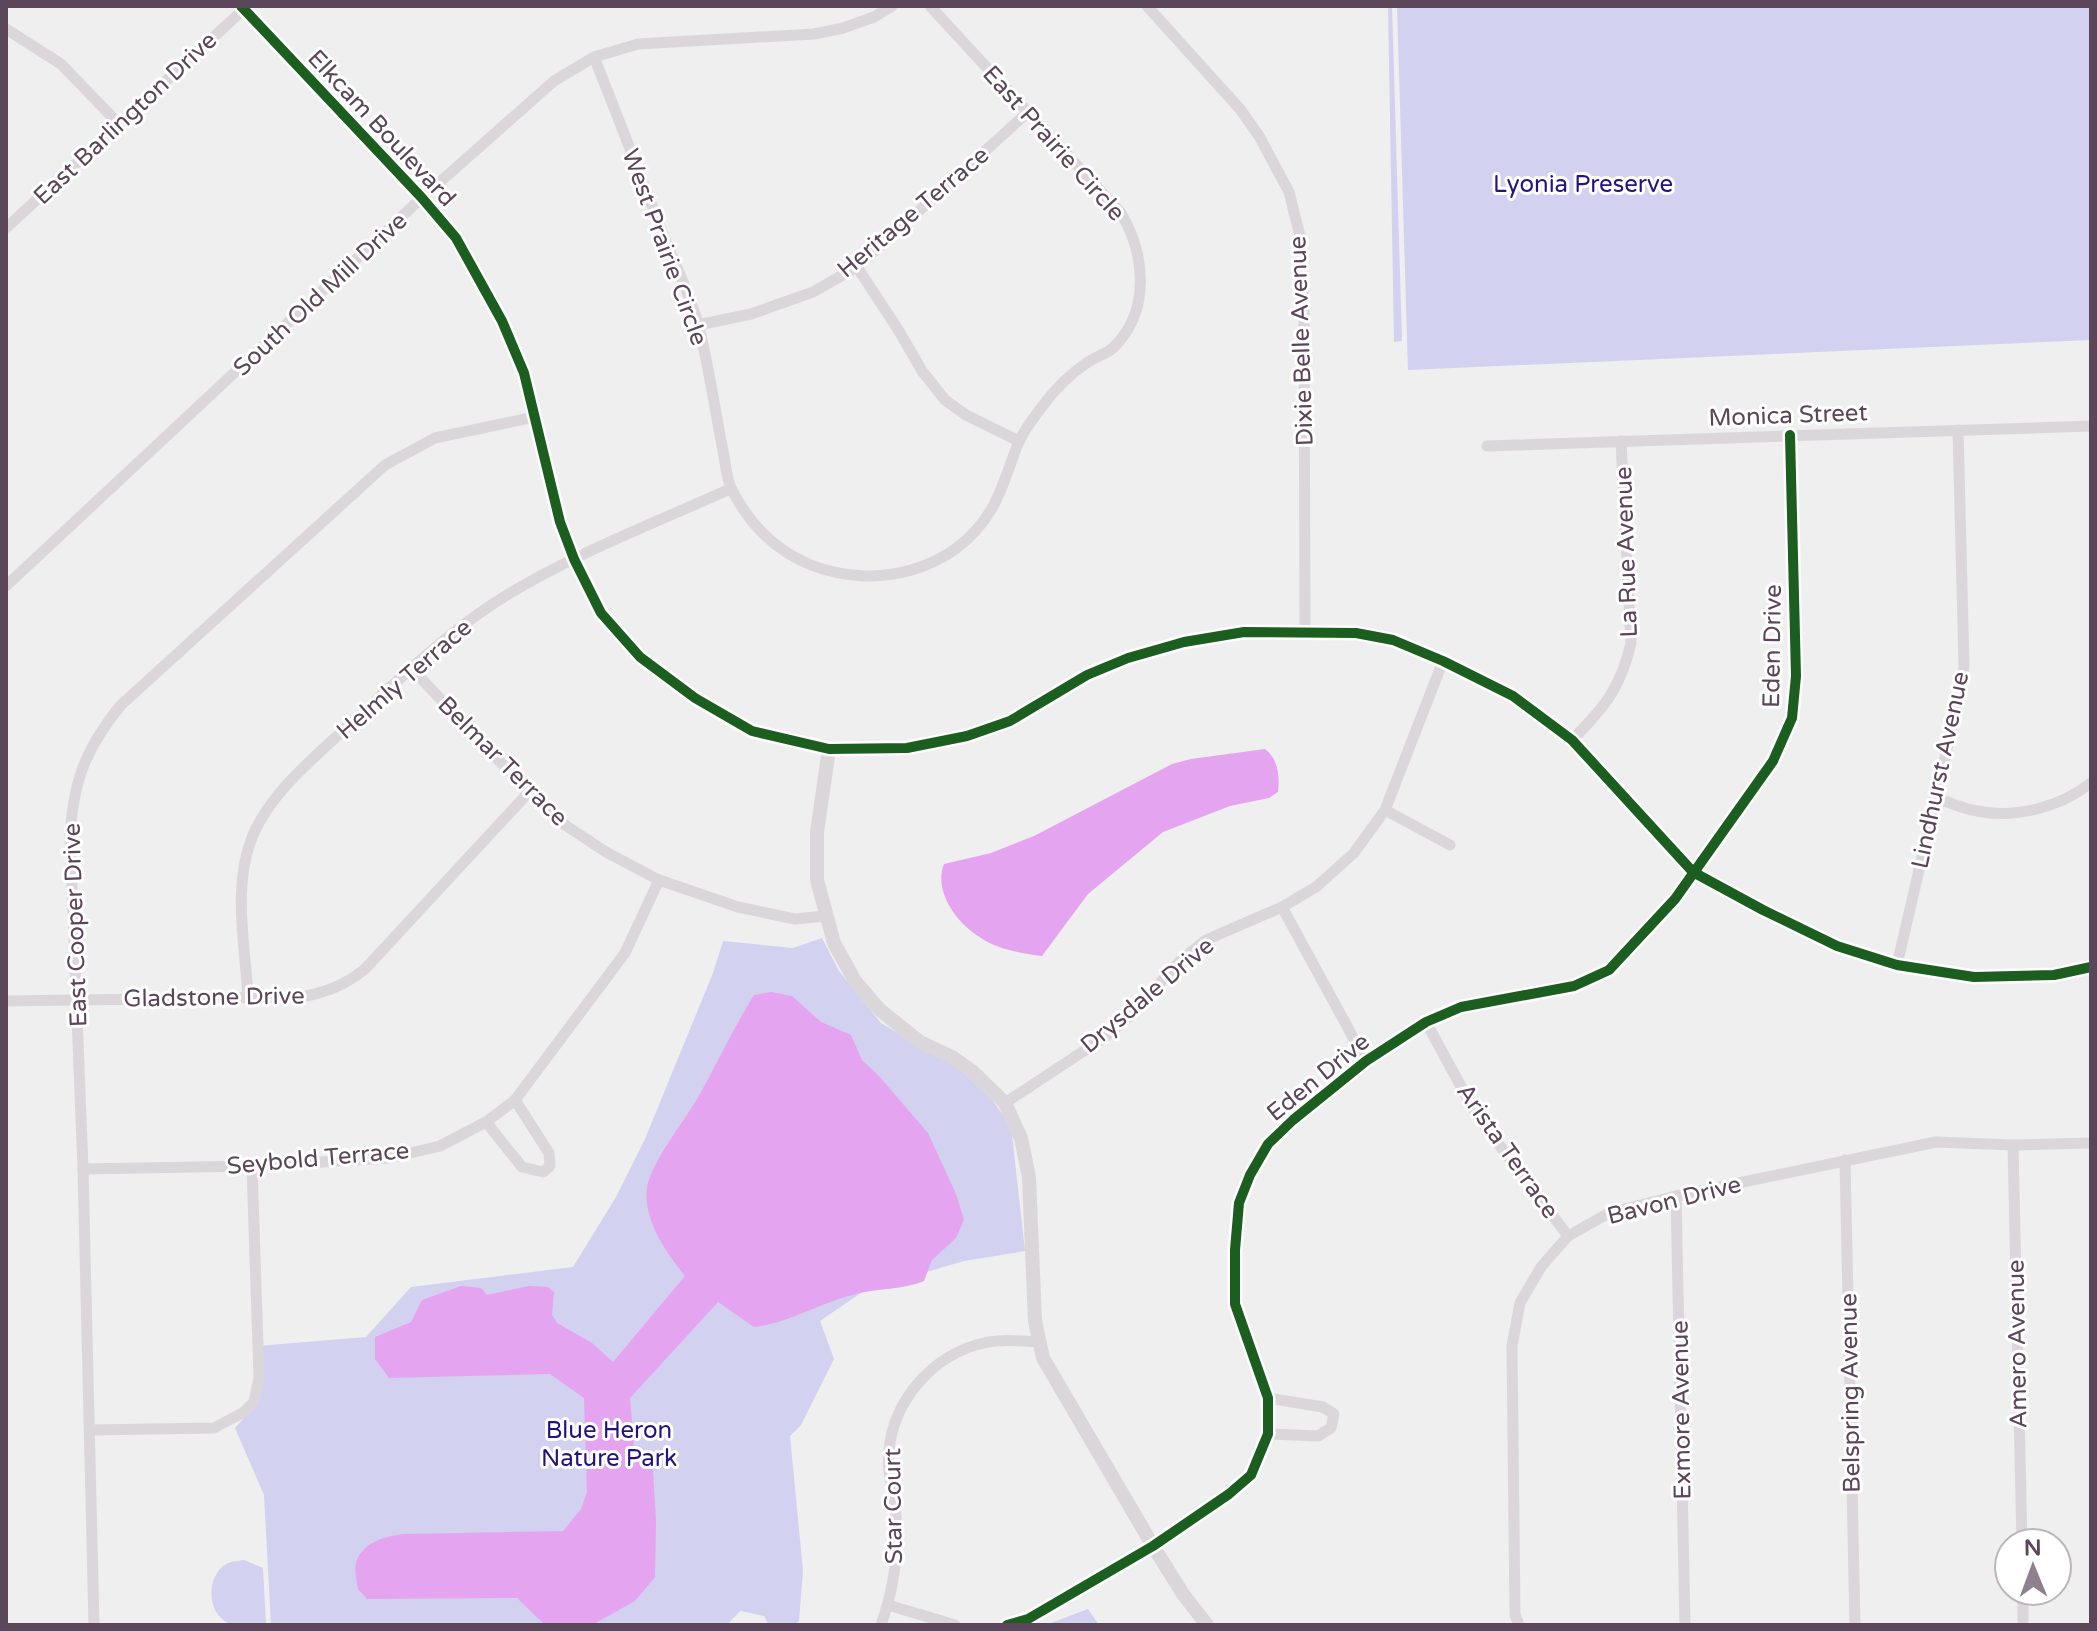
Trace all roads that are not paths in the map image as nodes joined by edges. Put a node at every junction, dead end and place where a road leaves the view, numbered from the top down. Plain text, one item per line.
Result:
1 (892, 6) edge
2 (930, 6) edge
3 (1147, 6) edge
4 (242, 8) edge
5 (6, 29) edge
6 (594, 57) junction
7 (1028, 112) junction
8 (118, 123) junction
9 (422, 198) junction
10 (6, 228) edge
11 (857, 267) junction
12 (698, 325) junction
13 (534, 417) junction
14 (2091, 426) edge
15 (1958, 430) junction
16 (1790, 435) junction
17 (1019, 441) junction
18 (1621, 441) junction
19 (1487, 446) dead end
20 (730, 489) junction
21 (574, 559) junction
22 (6, 586) edge
23 (1305, 631) junction
24 (1443, 661) junction
25 (412, 669) junction
26 (1572, 740) junction
27 (829, 749) junction
28 (2091, 783) edge
29 (529, 792) junction
30 (1934, 797) junction
31 (1385, 810) junction
32 (1450, 845) dead end
33 (1693, 872) junction
34 (659, 880) junction
35 (1282, 907) junction
36 (825, 916) junction
37 (1897, 965) junction
38 (2091, 967) edge
39 (248, 996) junction
40 (77, 1000) junction
41 (6, 1001) edge
42 (1426, 1022) junction
43 (1366, 1061) junction
44 (515, 1100) junction
45 (1005, 1103) junction
46 (486, 1122) junction
47 (2091, 1143) edge
48 (2013, 1145) junction
49 (1845, 1160) junction
50 (252, 1166) junction
51 (83, 1169) junction
52 (1676, 1196) junction
53 (1568, 1236) junction
54 (1039, 1342) junction
55 (1268, 1398) junction
56 (90, 1430) junction
57 (1268, 1434) junction
58 (2022, 1527) edge
59 (1153, 1546) junction
60 (888, 1605) junction
61 (94, 1625) edge
62 (881, 1625) edge
63 (955, 1625) edge
64 (1007, 1625) edge
65 (1207, 1625) edge
66 (1519, 1625) edge
67 (1685, 1625) edge
68 (1855, 1625) edge

1 - 6 street, South Old Mill Drive
2 - 7 street, East Prairie Circle
3 - 23 street, Dixie Belle Avenue
4 - 8 street, East Barlington Drive
4 - 9 street, Elkcam Boulevard
5 - 8 street
6 - 9 street, South Old Mill Drive
6 - 12 street, West Prairie Circle
7 - 11 street, Heritage Terrace
7 - 17 street, East Prairie Circle
8 - 10 street, East Barlington Drive
9 - 13 street, Elkcam Boulevard
9 - 22 street, South Old Mill Drive
11 - 12 street, Heritage Terrace
11 - 17 street
12 - 20 street, West Prairie Circle
13 - 21 street, Elkcam Boulevard
13 - 40 street, East Cooper Drive
14 - 15 street, Monica Street
15 - 16 street, Monica Street
15 - 30 street, Lindhurst Avenue
16 - 18 street, Monica Street
16 - 33 street, Eden Drive
17 - 20 street, East Prairie Circle
18 - 19 street, Monica Street
18 - 26 street, La Rue Avenue
20 - 21 street, Helmly Terrace
21 - 25 street, Helmly Terrace
21 - 27 street, Elkcam Boulevard
23 - 24 street, Elkcam Boulevard
23 - 27 street, Elkcam Boulevard
24 - 26 street, Elkcam Boulevard
24 - 31 street, Drysdale Drive
25 - 29 street, Belmar Terrace
25 - 39 street, Helmly Terrace
26 - 33 street, Elkcam Boulevard
27 - 36 street
28 - 30 street
29 - 34 street, Belmar Terrace
29 - 39 street, Gladstone Drive
30 - 37 street, Lindhurst Avenue
31 - 32 street
31 - 35 street, Drysdale Drive
33 - 37 street, Elkcam Boulevard
33 - 42 street, Eden Drive
34 - 36 street, Belmar Terrace
34 - 44 street, Seybold Terrace
35 - 43 street
35 - 45 street, Drysdale Drive
36 - 45 street
37 - 38 street, Elkcam Boulevard
39 - 40 street, Gladstone Drive
40 - 41 street, Gladstone Drive
40 - 51 street, East Cooper Drive
42 - 43 street, Eden Drive
42 - 53 street, Arista Terrace
43 - 55 street, Eden Drive
44 - 46 street, Seybold Terrace
44 - 46 street
45 - 54 street
46 - 50 street, Seybold Terrace
47 - 48 street, Bavon Drive
48 - 49 street, Bavon Drive
48 - 58 street, Amero Avenue
49 - 52 street, Bavon Drive
49 - 68 street, Belspring Avenue
50 - 51 street, Seybold Terrace
50 - 56 street
51 - 56 street, East Cooper Drive
52 - 53 street, Bavon Drive
52 - 67 street, Exmore Avenue
53 - 66 street, Bavon Drive
54 - 59 street
54 - 60 street, Star Court
55 - 57 street, Eden Drive
55 - 57 street
56 - 61 street, East Cooper Drive
57 - 59 street, Eden Drive
59 - 64 street, Eden Drive
59 - 65 street
60 - 62 street, Star Court
60 - 63 street

